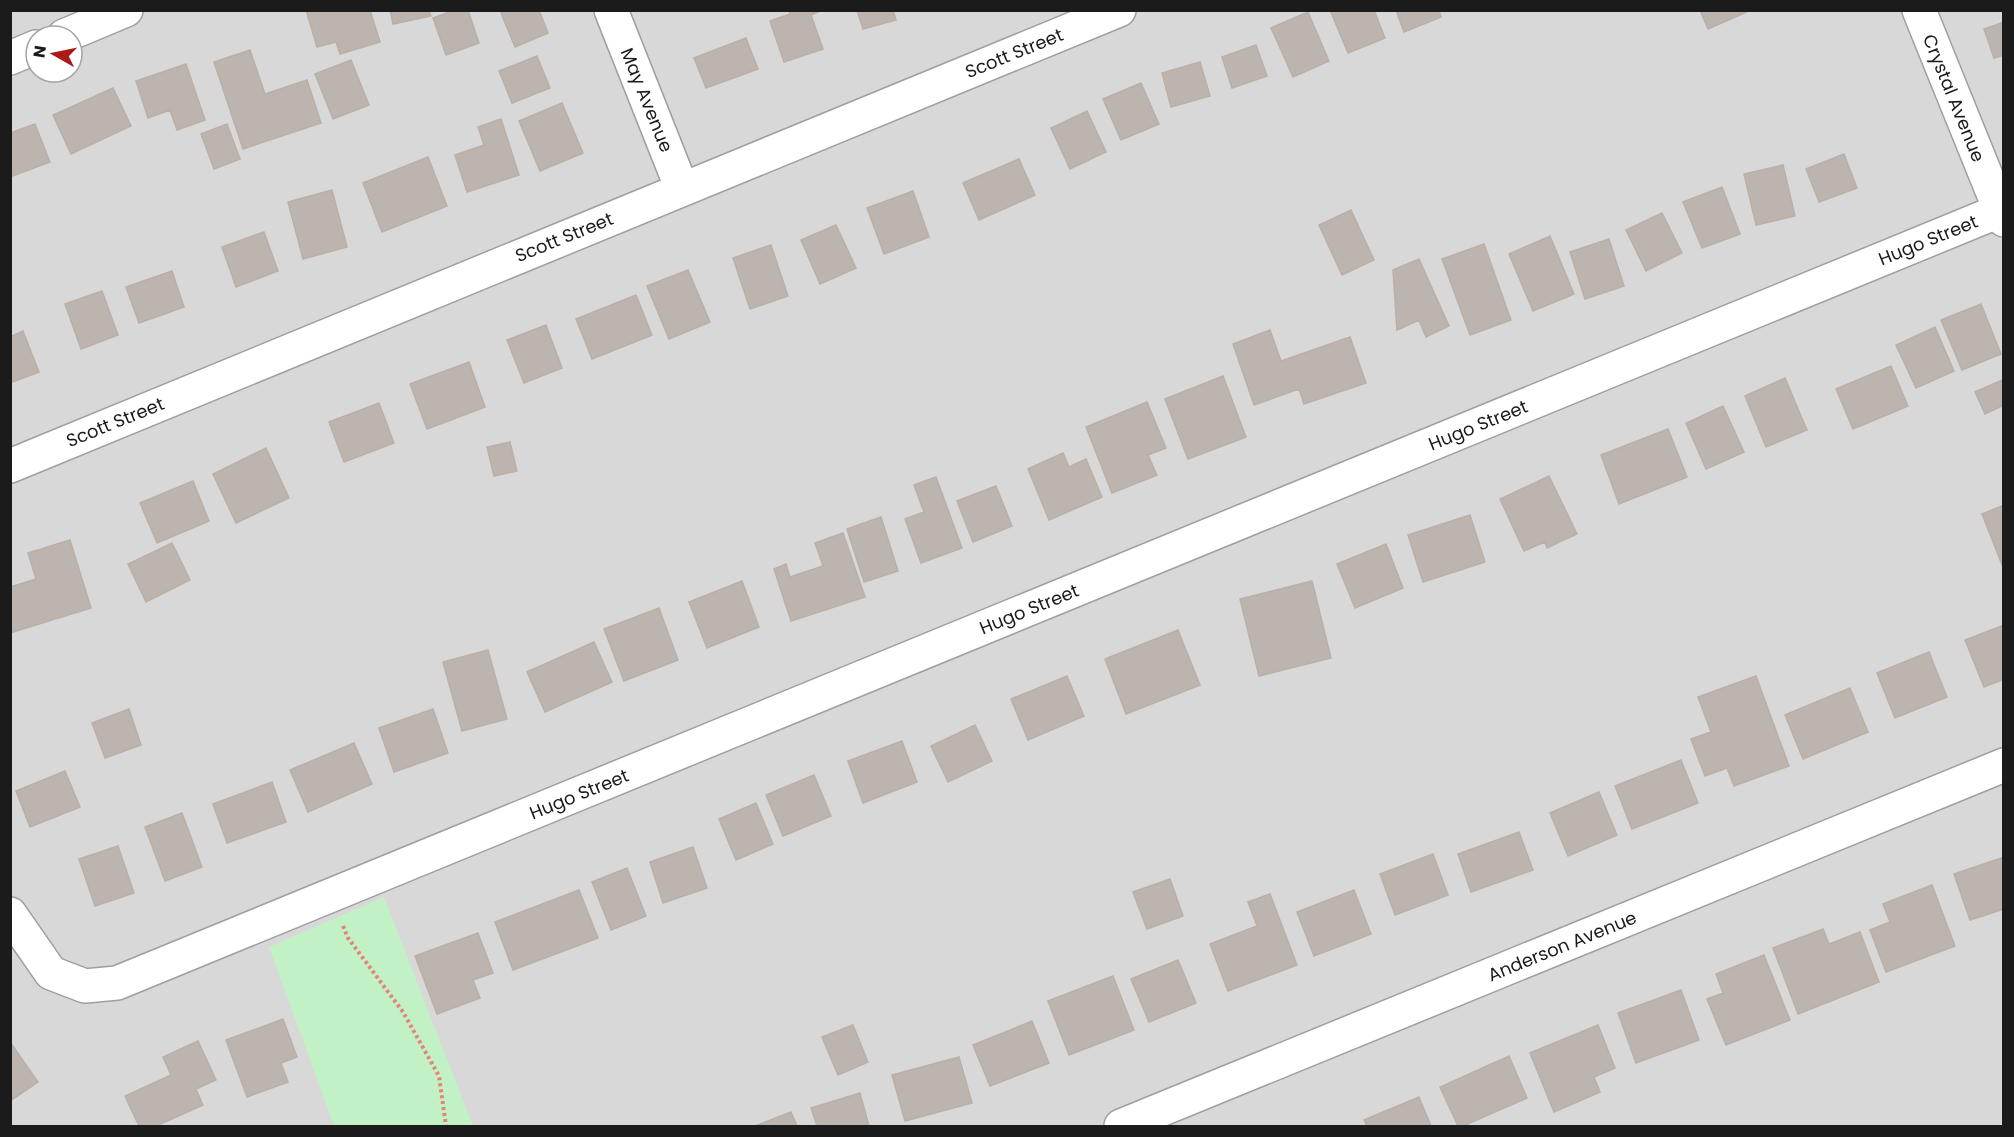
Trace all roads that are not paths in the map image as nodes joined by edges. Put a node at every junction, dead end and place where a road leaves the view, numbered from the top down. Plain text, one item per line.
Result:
1 (126, 10) edge
2 (611, 10) edge
3 (1119, 10) edge
4 (1919, 10) edge
5 (84, 28) edge
6 (24, 52) edge
7 (10, 58) edge
8 (682, 189) junction
9 (2002, 213) edge
10 (10, 466) edge
11 (2004, 765) edge
12 (10, 914) edge
13 (1121, 1126) edge

1 - 5 street
2 - 8 street, May Avenue
3 - 8 street, Scott Street
4 - 9 street, Crystal Avenue
6 - 7 street
8 - 10 street, Scott Street
9 - 12 street, Hugo Street
11 - 13 street, Anderson Avenue

